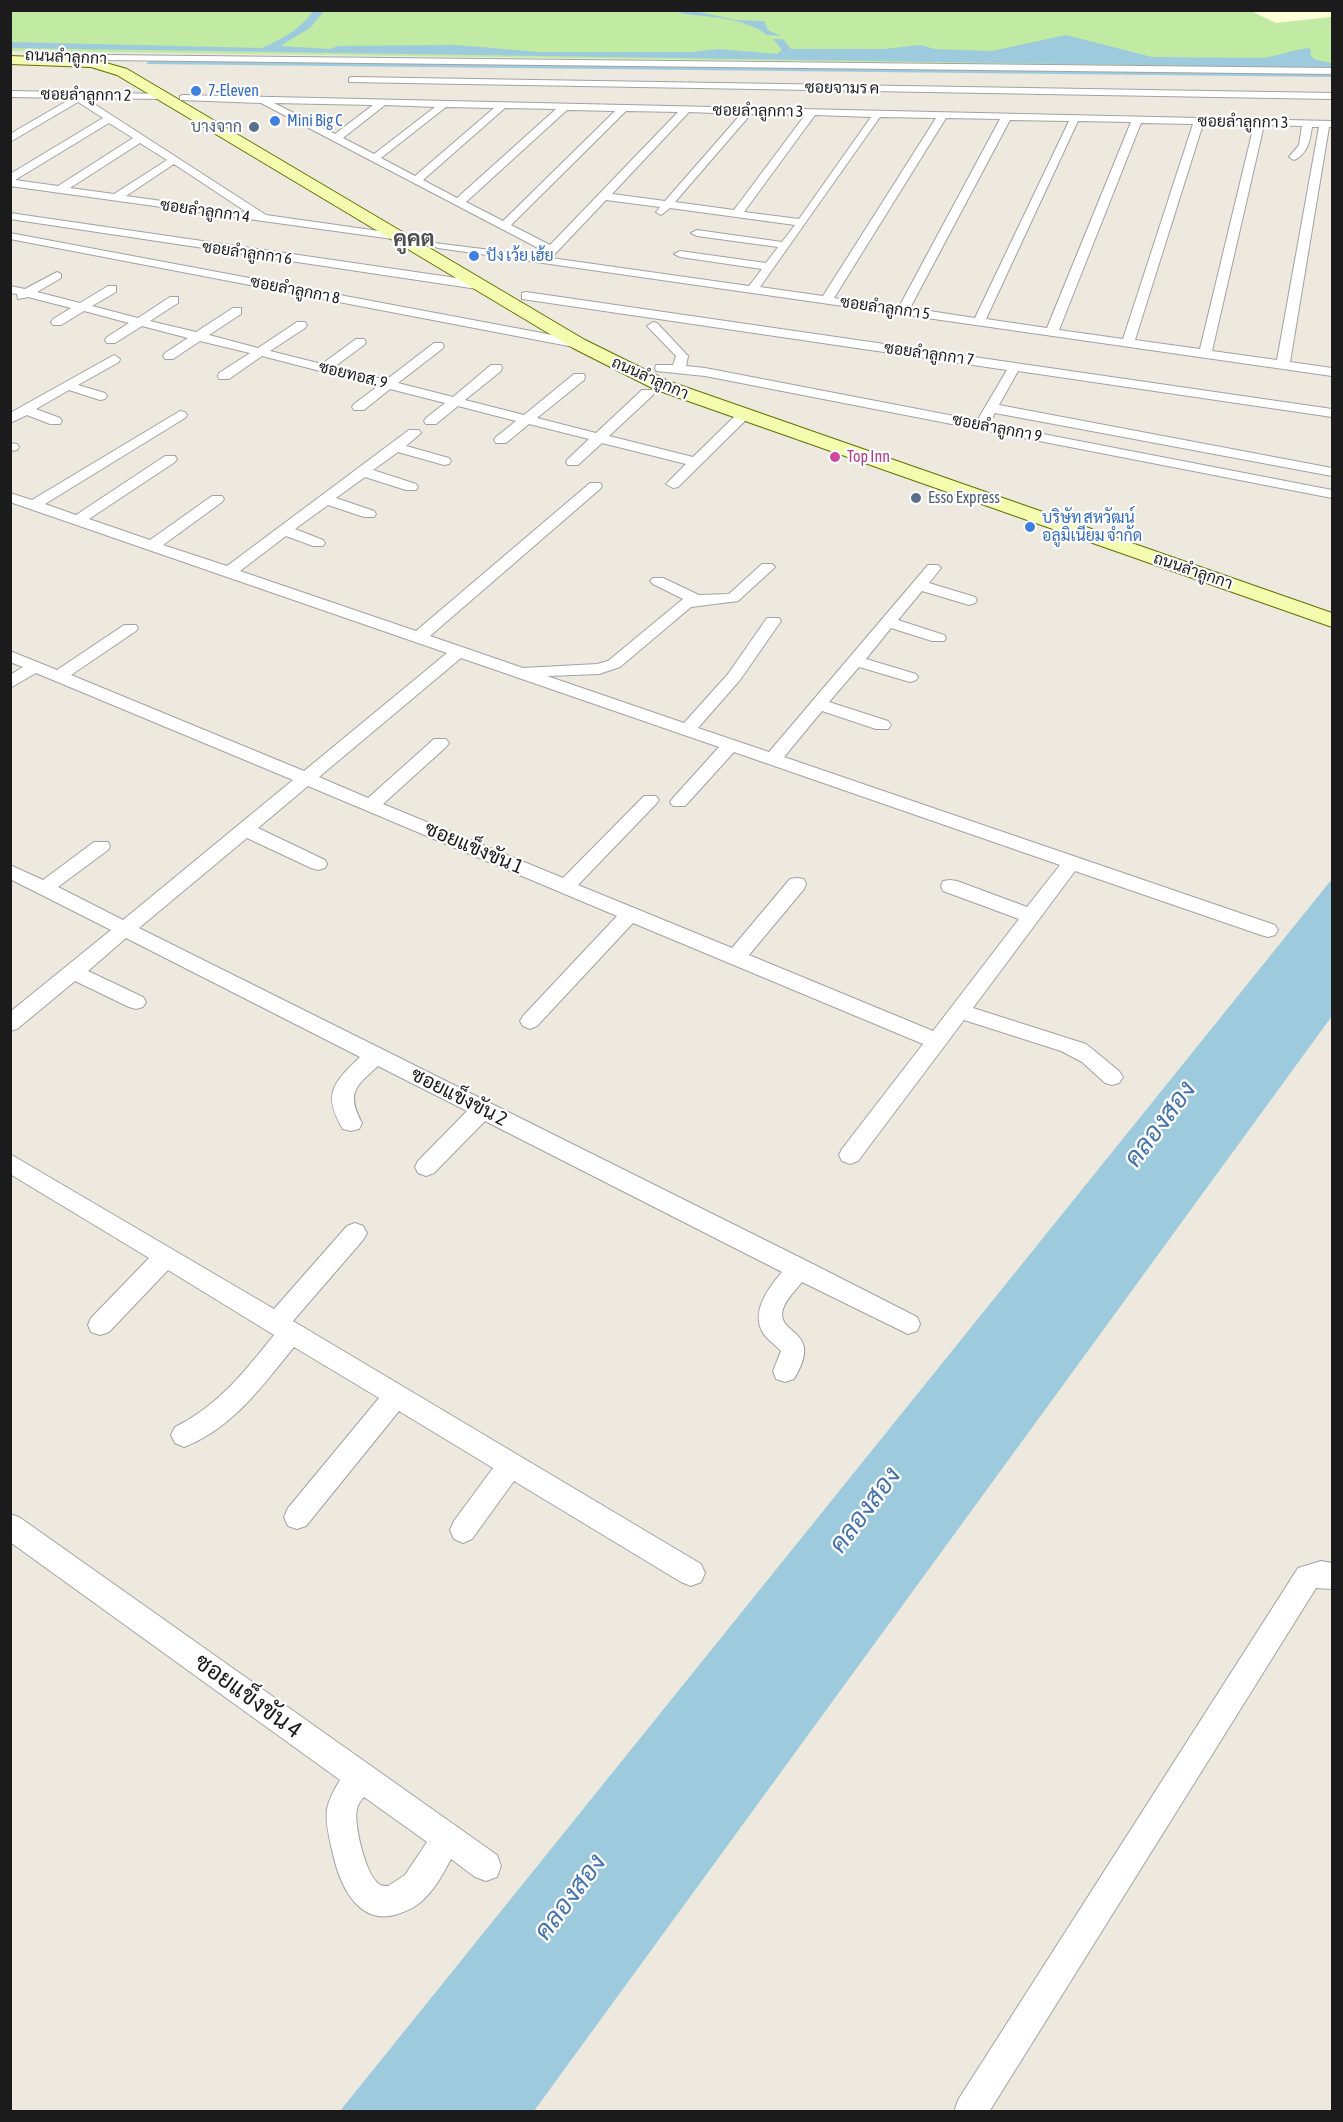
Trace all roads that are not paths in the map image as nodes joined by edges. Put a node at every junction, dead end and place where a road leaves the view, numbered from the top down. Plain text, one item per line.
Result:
1 (10, 55) edge
2 (105, 58) junction
3 (10, 60) edge
4 (628, 67) junction
5 (1332, 71) edge
6 (1012, 77) junction
7 (351, 80) dead end
8 (393, 80) junction
9 (625, 84) junction
10 (10, 94) edge
11 (26, 94) junction
12 (162, 96) junction
13 (1332, 96) edge
14 (81, 97) junction
15 (183, 98) junction
16 (260, 99) junction
17 (381, 102) junction
18 (10, 103) edge
19 (444, 104) junction
20 (503, 105) junction
21 (565, 106) junction
22 (623, 108) junction
23 (687, 109) junction
24 (749, 111) junction
25 (812, 112) junction
26 (878, 113) junction
27 (943, 115) junction
28 (1007, 116) junction
29 (110, 118) junction
30 (1075, 118) junction
31 (1137, 119) junction
32 (1199, 121) junction
33 (1260, 122) junction
34 (1308, 123) junction
35 (1328, 124) edge
36 (140, 138) junction
37 (337, 138) junction
38 (10, 139) edge
39 (1294, 157) dead end
40 (175, 159) junction
41 (374, 159) junction
42 (416, 180) junction
43 (10, 181) edge
44 (60, 190) junction
45 (604, 196) junction
46 (116, 198) junction
47 (459, 202) junction
48 (666, 205) junction
49 (737, 214) junction
50 (10, 216) edge
51 (658, 216) dead end
52 (266, 220) junction
53 (802, 223) junction
54 (503, 227) junction
55 (10, 236) edge
56 (400, 237) junction
57 (778, 244) dead end
58 (438, 245) junction
59 (548, 255) junction
60 (672, 265) junction
61 (764, 266) dead end
62 (57, 276) dead end
63 (484, 286) junction
64 (10, 289) edge
65 (112, 289) dead end
66 (753, 289) junction
67 (28, 293) junction
68 (526, 296) junction
69 (174, 300) dead end
70 (827, 300) junction
71 (10, 302) edge
72 (82, 307) junction
73 (237, 311) dead end
74 (903, 311) junction
75 (57, 321) dead end
76 (140, 321) junction
77 (979, 321) junction
78 (301, 326) dead end
79 (653, 326) dead end
80 (1052, 332) junction
81 (199, 336) junction
82 (111, 340) dead end
83 (360, 342) dead end
84 (1128, 343) junction
85 (579, 344) junction
86 (438, 346) dead end
87 (261, 352) junction
88 (1205, 354) junction
89 (169, 356) dead end
90 (114, 359) dead end
91 (1283, 365) junction
92 (1015, 366) junction
93 (325, 368) junction
94 (496, 368) dead end
95 (661, 368) junction
96 (679, 368) junction
97 (1332, 372) edge
98 (224, 376) dead end
99 (579, 377) dead end
100 (388, 384) junction
101 (68, 386) junction
102 (647, 393) dead end
103 (100, 396) dead end
104 (456, 401) junction
105 (359, 407) dead end
106 (992, 408) junction
107 (26, 410) junction
108 (1332, 413) edge
109 (180, 415) dead end
110 (743, 416) junction
111 (526, 418) junction
112 (10, 419) edge
113 (55, 421) dead end
114 (430, 421) dead end
115 (982, 425) junction
116 (414, 433) dead end
117 (600, 438) junction
118 (834, 439) junction
119 (501, 440) dead end
120 (129, 446) junction
121 (396, 447) junction
122 (444, 461) dead end
123 (573, 462) dead end
124 (695, 462) junction
125 (364, 472) junction
126 (1332, 472) edge
127 (673, 484) dead end
128 (595, 486) dead end
129 (411, 487) dead end
130 (1332, 494) edge
131 (216, 499) dead end
132 (325, 499) junction
133 (19, 503) edge
134 (369, 514) dead end
135 (78, 520) junction
136 (283, 530) junction
137 (318, 543) dead end
138 (152, 546) junction
139 (767, 567) dead end
140 (933, 568) dead end
141 (229, 572) junction
142 (658, 581) dead end
143 (919, 585) junction
144 (697, 600) junction
145 (969, 600) dead end
146 (1332, 603) edge
147 (1332, 620) edge
148 (773, 621) dead end
149 (888, 622) junction
150 (130, 628) dead end
151 (419, 637) junction
152 (938, 638) dead end
153 (460, 651) junction
154 (10, 656) edge
155 (856, 661) junction
156 (35, 666) junction
157 (520, 672) junction
158 (60, 676) junction
159 (910, 677) dead end
160 (10, 683) edge
161 (820, 705) junction
162 (882, 724) dead end
163 (687, 730) junction
164 (440, 743) dead end
165 (731, 745) junction
166 (773, 759) junction
167 (307, 779) junction
168 (650, 800) dead end
169 (679, 802) dead end
170 (371, 805) junction
171 (246, 830) junction
172 (101, 846) dead end
173 (1072, 862) junction
174 (318, 864) dead end
175 (10, 871) edge
176 (797, 884) dead end
177 (566, 886) junction
178 (950, 886) dead end
179 (45, 888) junction
180 (631, 913) junction
181 (1031, 916) junction
182 (126, 929) junction
183 (1268, 930) dead end
184 (736, 957) junction
185 (73, 972) junction
186 (136, 1002) dead end
187 (959, 1011) junction
188 (530, 1021) dead end
189 (10, 1024) edge
190 (937, 1041) junction
191 (376, 1055) junction
192 (1112, 1077) dead end
193 (483, 1109) junction
194 (351, 1123) dead end
195 (850, 1155) dead end
196 (10, 1163) edge
197 (426, 1167) dead end
198 (355, 1233) dead end
199 (166, 1256) junction
200 (799, 1268) junction
201 (908, 1323) dead end
202 (100, 1324) dead end
203 (284, 1327) junction
204 (785, 1371) dead end
205 (397, 1395) junction
206 (184, 1435) dead end
207 (511, 1464) junction
208 (297, 1517) dead end
209 (10, 1526) edge
210 (464, 1530) dead end
211 (691, 1573) dead end
212 (1332, 1576) edge
213 (360, 1776) junction
214 (446, 1838) junction
215 (486, 1866) dead end
216 (970, 2112) edge

1 - 2 main road, ถนนลำลูกกา
2 - 4 street
2 - 15 main road, ถนนลำลูกกา
3 - 12 main road, ถนนลำลูกกา
4 - 6 street
4 - 9 street
5 - 6 street
6 - 9 street, ซอยจามร ค
6 - 13 street, ซอยจามร ค
7 - 8 street, ซอยจามร ค
8 - 9 street, ซอยจามร ค
8 - 17 street
10 - 11 street, ซอยลำลูกกา 2
11 - 14 street, ซอยลำลูกกา 2
11 - 18 street
12 - 14 street, ซอยลำลูกกา 2
12 - 56 main road, ถนนลำลูกกา
14 - 29 street
14 - 38 street
15 - 16 street, ซอยลำลูกกา 3
15 - 58 main road, ถนนลำลูกกา
16 - 17 street, ซอยลำลูกกา 3
16 - 37 street
17 - 19 street, ซอยลำลูกกา 3
17 - 37 street
19 - 20 street, ซอยลำลูกกา 3
19 - 41 street
20 - 21 street, ซอยลำลูกกา 3
20 - 42 street
21 - 22 street, ซอยลำลูกกา 3
21 - 47 street
22 - 23 street, ซอยลำลูกกา 3
22 - 54 street
23 - 24 street, ซอยลำลูกกา 3
23 - 45 street
24 - 25 street, ซอยลำลูกกา 3
24 - 48 street
25 - 26 street, ซอยลำลูกกา 3
25 - 49 street
26 - 27 street, ซอยลำลูกกา 3
26 - 53 street
27 - 28 street, ซอยลำลูกกา 3
27 - 70 street
28 - 30 street, ซอยลำลูกกา 3
28 - 74 street
29 - 36 street
29 - 43 street
30 - 31 street, ซอยลำลูกกา 3
30 - 77 street
31 - 32 street, ซอยลำลูกกา 3
31 - 80 street
32 - 33 street, ซอยลำลูกกา 3
32 - 84 street
33 - 34 street, ซอยลำลูกกา 3
33 - 88 street
34 - 35 street, ซอยลำลูกกา 3
34 - 39 street
35 - 91 street
36 - 40 street
36 - 44 street
37 - 41 street
40 - 46 street
40 - 52 street
41 - 42 street
42 - 47 street
43 - 44 street, ซอยลำลูกกา 4
44 - 46 street, ซอยลำลูกกา 4
45 - 48 street
45 - 59 street
46 - 52 street, ซอยลำลูกกา 4
47 - 54 street
48 - 49 street
48 - 51 street
49 - 53 street
50 - 63 street, ซอยลำลูกกา 6
52 - 56 street, ซอยลำลูกกา 4
53 - 66 street
54 - 59 street
55 - 85 street, ซอยลำลูกกา 8
56 - 63 main road, ถนนลำลูกกา
57 - 60 street
58 - 59 street, ซอยลำลูกกา 5
58 - 68 main road, ถนนลำลูกกา
59 - 60 street, ซอยลำลูกกา 5
60 - 61 street
60 - 66 street, ซอยลำลูกกา 5
62 - 67 street
63 - 85 main road, ถนนลำลูกกา
64 - 67 street, ซอยทอส. 9
65 - 72 street
66 - 70 street, ซอยลำลูกกา 5
67 - 71 street
67 - 72 street, ซอยทอส. 9
68 - 92 street, ซอยลำลูกกา 7
68 - 95 main road, ถนนลำลูกกา
69 - 76 street
70 - 74 street, ซอยลำลูกกา 5
72 - 75 street
72 - 76 street, ซอยทอส. 9
73 - 81 street
74 - 77 street, ซอยลำลูกกา 5
76 - 81 street, ซอยทอส. 9
76 - 82 street
77 - 80 street, ซอยลำลูกกา 5
78 - 87 street
79 - 96 street
80 - 84 street, ซอยลำลูกกา 5
81 - 87 street, ซอยทอส. 9
81 - 89 street
83 - 93 street
84 - 88 street, ซอยลำลูกกา 5
85 - 110 main road, ถนนลำลูกกา
86 - 100 street
87 - 93 street, ซอยทอส. 9
87 - 98 street
88 - 91 street, ซอยลำลูกกา 5
90 - 101 street
91 - 97 street, ซอยลำลูกกา 5
92 - 106 street
92 - 108 street, ซอยลำลูกกา 7
93 - 100 street, ซอยทอส. 9
94 - 104 street
95 - 96 street, ซอยลำลูกกา 9
95 - 118 main road, ถนนลำลูกกา
96 - 115 street, ซอยลำลูกกา 9
99 - 111 street
100 - 104 street, ซอยทอส. 9
100 - 105 street
101 - 103 street
101 - 107 street
102 - 117 street
104 - 111 street, ซอยทอส. 9
104 - 114 street
106 - 115 street
106 - 126 street
107 - 112 street
107 - 113 street
109 - 120 street
110 - 118 main road, ถนนลำลูกกา
110 - 124 street
111 - 117 street, ซอยทอส. 9
111 - 119 street
115 - 130 street, ซอยลำลูกกา 9
116 - 121 street
117 - 123 street
117 - 124 street, ซอยทอส. 9
118 - 146 main road, ถนนลำลูกกา
118 - 147 main road, ถนนลำลูกกา
120 - 133 street
120 - 135 street
121 - 122 street
121 - 125 street
124 - 127 street
125 - 129 street
125 - 132 street
128 - 151 street
131 - 138 street
132 - 134 street
132 - 136 street
133 - 135 street
135 - 138 street
136 - 137 street
136 - 141 street
138 - 141 street
139 - 144 street
140 - 143 street
141 - 151 street
142 - 144 street
143 - 145 street
143 - 149 street
144 - 157 street
148 - 163 street
149 - 152 street
149 - 155 street
150 - 158 street
151 - 153 street
153 - 157 street
153 - 167 street
154 - 156 street, ซอยแข็งขัน 1
155 - 159 street
155 - 161 street
156 - 158 street, ซอยแข็งขัน 1
156 - 160 street
157 - 163 street
158 - 167 street, ซอยแข็งขัน 1
161 - 162 street
161 - 166 street
163 - 165 street
164 - 170 street
165 - 166 street
165 - 169 street
166 - 173 street
167 - 170 street, ซอยแข็งขัน 1
167 - 171 street
168 - 177 street
170 - 177 street, ซอยแข็งขัน 1
171 - 174 street
171 - 182 street
172 - 179 street
173 - 181 street
173 - 183 street
175 - 179 street, ซอยแข็งขัน 2
176 - 184 street
177 - 180 street, ซอยแข็งขัน 1
178 - 181 street
179 - 182 street, ซอยแข็งขัน 2
180 - 184 street, ซอยแข็งขัน 1
180 - 188 street
181 - 187 street
182 - 185 street
182 - 191 street, ซอยแข็งขัน 2
184 - 190 street, ซอยแข็งขัน 1
185 - 186 street
185 - 189 street
187 - 190 street
187 - 192 street
190 - 195 street
191 - 193 street, ซอยแข็งขัน 2
191 - 194 street
193 - 197 street
193 - 200 street, ซอยแข็งขัน 2
196 - 199 street
198 - 203 street
199 - 202 street
199 - 203 street
200 - 201 street, ซอยแข็งขัน 2
200 - 204 street
203 - 205 street
203 - 206 street
205 - 207 street
205 - 208 street
207 - 210 street
207 - 211 street
209 - 213 street, ซอยแข็งขัน 4
212 - 216 street
213 - 214 street, ซอยแข็งขัน 4
213 - 214 street
214 - 215 street, ซอยแข็งขัน 4

